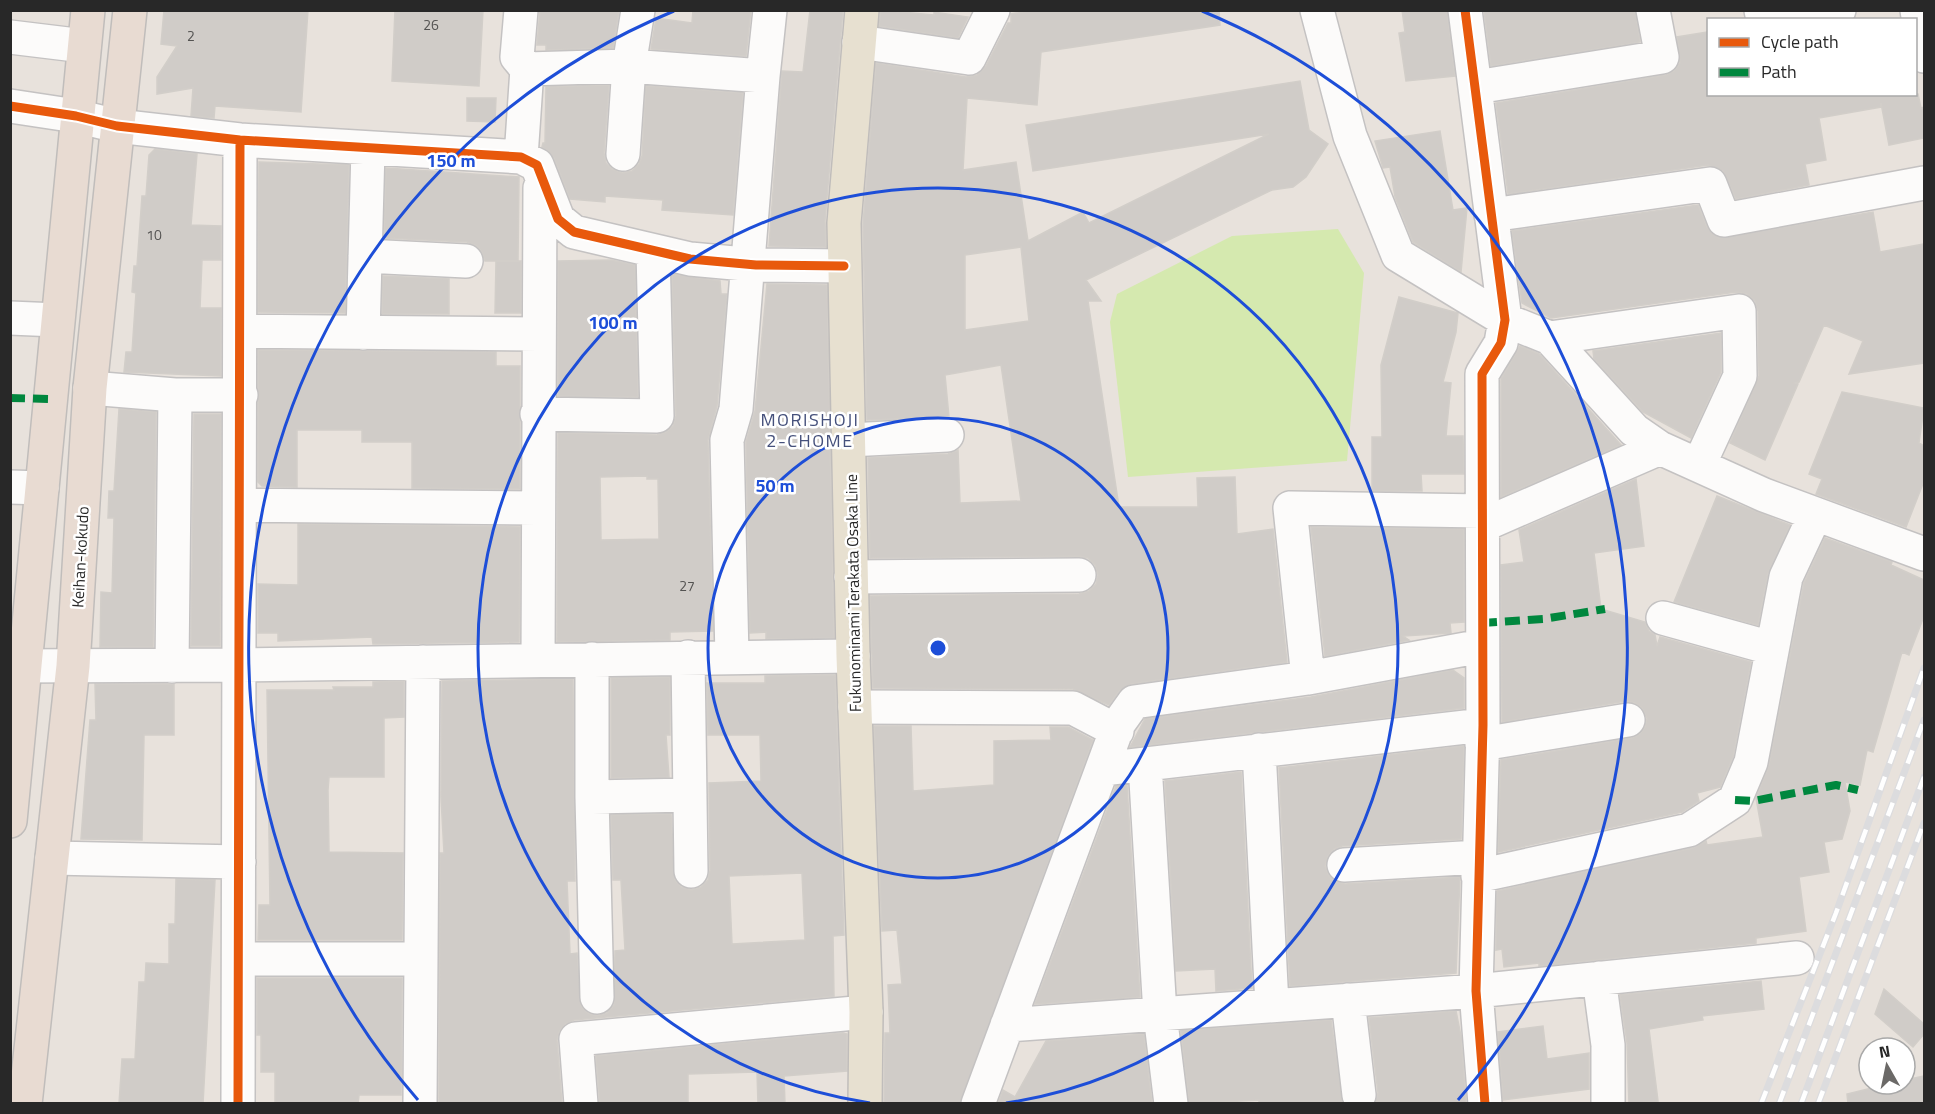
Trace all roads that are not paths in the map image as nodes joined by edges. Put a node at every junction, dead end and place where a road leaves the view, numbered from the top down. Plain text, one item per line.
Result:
1 (88, 10) edge
2 (130, 10) edge
3 (521, 10) edge
4 (638, 10) edge
5 (770, 10) edge
6 (993, 10) edge
7 (1317, 10) edge
8 (1465, 10) edge
9 (1653, 10) edge
10 (1839, 10) edge
11 (1801, 18) edge
12 (860, 26) edge
13 (10, 37) edge
14 (84, 46) junction
15 (629, 66) junction
16 (527, 69) junction
17 (764, 76) junction
18 (1476, 87) junction
19 (10, 106) edge
20 (76, 116) junction
21 (117, 126) junction
22 (240, 140) junction
23 (368, 149) junction
24 (623, 154) dead end
25 (531, 165) junction
26 (1924, 183) edge
27 (1491, 215) junction
28 (653, 250) junction
29 (365, 256) junction
30 (466, 261) dead end
31 (749, 262) junction
32 (844, 266) junction
33 (10, 318) edge
34 (57, 320) junction
35 (1505, 320) junction
36 (241, 331) junction
37 (363, 333) junction
38 (538, 334) junction
39 (1550, 338) junction
40 (90, 388) junction
41 (241, 395) junction
42 (175, 396) junction
43 (537, 414) junction
44 (946, 435) dead end
45 (849, 440) junction
46 (1660, 448) junction
47 (1699, 465) junction
48 (26, 488) edge
49 (240, 505) junction
50 (537, 508) junction
51 (1815, 515) junction
52 (1484, 518) junction
53 (1924, 554) edge
54 (1079, 575) dead end
55 (851, 577) junction
56 (1663, 618) dead end
57 (1482, 646) junction
58 (1771, 648) junction
59 (853, 656) junction
60 (688, 657) junction
61 (732, 657) junction
62 (592, 659) junction
63 (538, 660) junction
64 (423, 662) junction
65 (240, 665) junction
66 (18, 666) edge
67 (73, 666) junction
68 (172, 666) junction
69 (1308, 678) junction
70 (855, 707) junction
71 (1628, 720) dead end
72 (1116, 730) junction
73 (1482, 735) junction
74 (1259, 750) junction
75 (1145, 764) junction
76 (1103, 769) junction
77 (690, 795) junction
78 (592, 797) junction
79 (10, 821) edge
80 (52, 858) junction
81 (239, 862) junction
82 (1344, 866) dead end
83 (1478, 867) junction
84 (691, 871) dead end
85 (1797, 958) dead end
86 (239, 959) junction
87 (421, 960) junction
88 (1599, 978) junction
89 (1476, 991) junction
90 (597, 997) dead end
91 (1347, 1000) junction
92 (1272, 1005) junction
93 (866, 1012) junction
94 (1160, 1014) junction
95 (1008, 1024) junction
96 (1359, 1095) dead end
97 (25, 1104) edge
98 (238, 1104) edge
99 (420, 1104) edge
100 (581, 1104) edge
101 (865, 1104) edge
102 (978, 1104) edge
103 (1171, 1104) edge
104 (1485, 1104) edge
105 (1608, 1104) edge

1 - 14 highway
2 - 21 highway, Keihan-kokudo
3 - 16 street
4 - 15 street
5 - 17 street
6 - 12 street
7 - 35 street
8 - 18 street
9 - 18 street
10 - 11 street
12 - 32 main road, Fukunominami Terakata Osaka Line
13 - 14 street
14 - 20 highway
15 - 16 street
15 - 17 street
15 - 24 street
16 - 25 street
17 - 31 street
18 - 27 street
19 - 20 street
20 - 21 street
20 - 34 highway
21 - 22 street
21 - 40 highway, Keihan-kokudo
22 - 23 street
22 - 36 street
23 - 25 street
23 - 29 street
25 - 28 street
25 - 38 street
26 - 27 street
27 - 35 street
28 - 31 street
28 - 43 street
29 - 30 street
29 - 37 street
31 - 32 street
31 - 61 street
32 - 45 main road, Fukunominami Terakata Osaka Line
33 - 34 street
34 - 48 highway
35 - 39 street
35 - 52 street
36 - 37 street
36 - 41 street
37 - 38 street
38 - 43 street
39 - 46 street
39 - 47 street
40 - 42 street
40 - 67 highway, Keihan-kokudo
41 - 42 street
41 - 49 street
42 - 68 street
43 - 50 street
44 - 45 street
45 - 55 main road, Fukunominami Terakata Osaka Line
46 - 47 street
46 - 52 street
47 - 51 street
48 - 66 highway
49 - 50 street
49 - 65 street
50 - 63 street
51 - 53 street
51 - 58 street
52 - 57 street
52 - 69 street
54 - 55 street
55 - 59 main road, Fukunominami Terakata Osaka Line
56 - 58 street
57 - 69 street
57 - 73 street
58 - 83 street
59 - 61 street
59 - 70 main road, Fukunominami Terakata Osaka Line
60 - 61 street
60 - 62 street
60 - 77 street
62 - 63 street
62 - 78 street
63 - 64 street
64 - 65 street
64 - 87 street
65 - 68 street
65 - 81 street
66 - 67 street
66 - 79 highway
67 - 68 street
67 - 80 highway, Keihan-kokudo
69 - 72 street
70 - 72 street
70 - 93 main road, Fukunominami Terakata Osaka Line
71 - 73 street
72 - 76 street
73 - 74 street
73 - 83 street
74 - 75 street
74 - 92 street
75 - 76 street
75 - 94 street
76 - 95 street
77 - 78 street
77 - 84 street
78 - 90 street
80 - 81 street
80 - 97 highway, Keihan-kokudo
81 - 86 street
82 - 83 street
83 - 89 street
85 - 88 street
86 - 87 street
86 - 98 street
87 - 99 street
88 - 89 street
88 - 105 street
89 - 91 street
89 - 104 street
91 - 92 street
91 - 96 street
92 - 94 street
93 - 100 street
93 - 101 main road, Fukunominami Terakata Osaka Line
94 - 95 street
94 - 103 street
95 - 102 street

